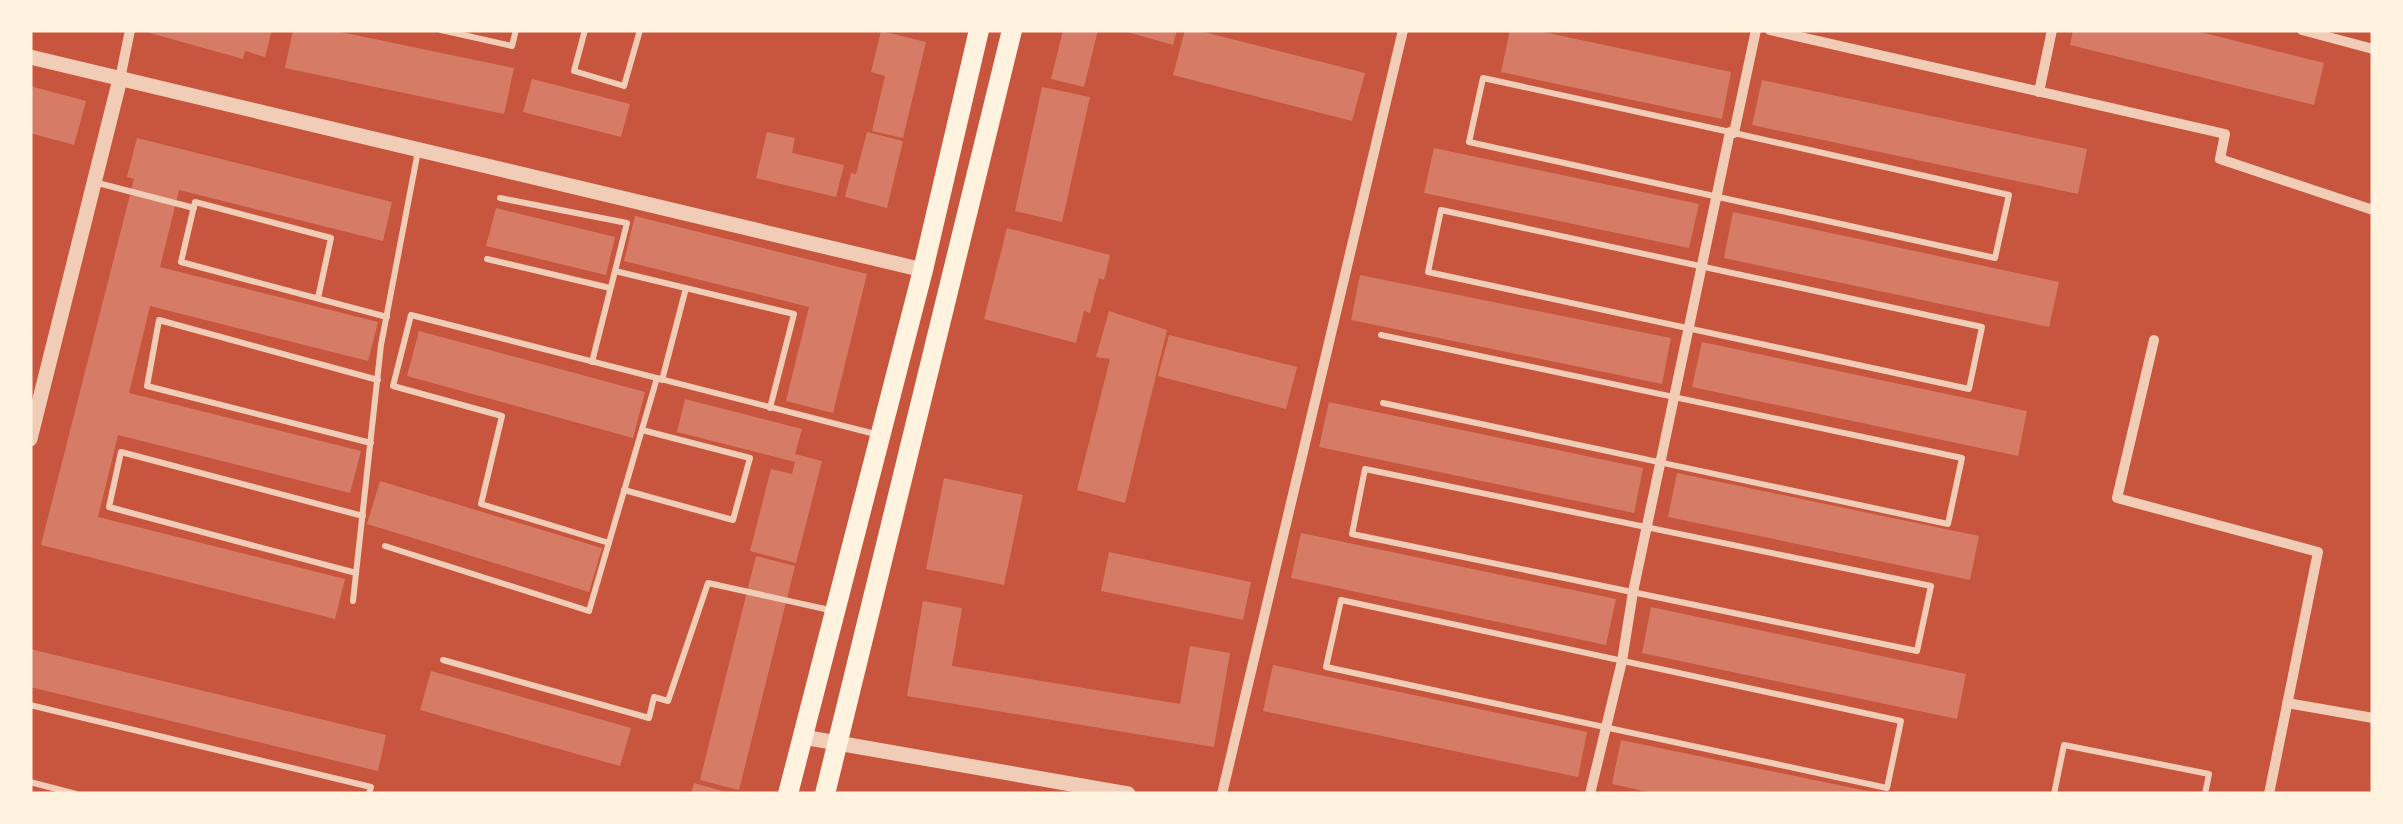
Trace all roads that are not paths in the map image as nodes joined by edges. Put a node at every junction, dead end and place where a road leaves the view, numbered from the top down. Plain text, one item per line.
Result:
1 (130, 30) edge
2 (441, 30) edge
3 (516, 30) edge
4 (585, 30) edge
5 (640, 30) edge
6 (979, 30) edge
7 (1012, 30) edge
8 (1403, 30) edge
9 (1756, 30) edge
10 (1770, 30) edge
11 (2052, 30) edge
12 (2302, 30) edge
13 (2373, 48) edge
14 (30, 57) edge
15 (120, 79) junction
16 (2039, 92) junction
17 (1732, 133) junction
18 (418, 150) junction
19 (94, 182) junction
20 (1718, 197) junction
21 (500, 198) dead end
22 (194, 208) junction
23 (2373, 210) edge
24 (486, 259) dead end
25 (1703, 266) junction
26 (923, 270) junction
27 (615, 271) junction
28 (610, 288) junction
29 (686, 288) junction
30 (318, 298) junction
31 (387, 317) junction
32 (1691, 329) junction
33 (1381, 335) dead end
34 (2154, 340) dead end
35 (592, 362) junction
36 (660, 379) junction
37 (378, 380) junction
38 (1673, 397) junction
39 (1383, 404) dead end
40 (770, 408) junction
41 (642, 430) junction
42 (880, 436) junction
43 (30, 438) edge
44 (371, 443) junction
45 (1660, 462) junction
46 (624, 490) junction
47 (363, 516) junction
48 (1647, 528) junction
49 (609, 543) junction
50 (385, 546) dead end
51 (356, 573) junction
52 (1633, 592) junction
53 (352, 601) dead end
54 (835, 611) junction
55 (444, 660) dead end
56 (1622, 661) junction
57 (2287, 704) junction
58 (30, 705) edge
59 (2373, 718) edge
60 (1606, 727) junction
61 (803, 736) junction
62 (837, 744) junction
63 (30, 782) edge
64 (76, 794) edge
65 (369, 794) edge
66 (788, 794) edge
67 (825, 794) edge
68 (1128, 794) edge
69 (1222, 794) edge
70 (1590, 794) edge
71 (2054, 794) edge
72 (2206, 794) edge
73 (2269, 794) edge

1 - 15 street
2 - 3 lane
4 - 5 lane
6 - 26 main road
7 - 62 main road
8 - 69 street
9 - 17 street
10 - 16 street
11 - 16 street
12 - 13 street
14 - 15 street
15 - 18 street
15 - 19 street
16 - 23 street
17 - 20 street
17 - 20 lane
17 - 20 lane
18 - 26 street
18 - 31 lane
19 - 22 lane
19 - 43 street
20 - 25 street
21 - 27 lane
22 - 30 lane
22 - 30 lane
24 - 28 lane
25 - 32 street
25 - 32 lane
25 - 32 lane
26 - 42 main road
27 - 28 lane
27 - 29 lane
28 - 35 lane
29 - 36 lane
29 - 40 lane
30 - 31 lane
31 - 37 lane
32 - 38 street
33 - 38 lane
34 - 57 street
35 - 36 lane
35 - 49 lane
36 - 40 lane
36 - 41 lane
37 - 44 lane
37 - 44 lane
38 - 45 street
38 - 45 lane
39 - 45 lane
40 - 42 lane
41 - 46 lane
41 - 46 lane
42 - 54 main road
44 - 47 lane
45 - 48 street
46 - 49 lane
47 - 51 lane
47 - 51 lane
48 - 52 street
48 - 52 lane
48 - 52 lane
49 - 50 lane
51 - 53 lane
52 - 56 street
54 - 55 lane
54 - 61 main road
56 - 60 street
56 - 60 lane
56 - 60 lane
57 - 59 street
57 - 73 street
58 - 65 lane
60 - 70 street
61 - 62 street
61 - 66 main road
62 - 67 main road
62 - 68 street
63 - 64 lane
71 - 72 lane

